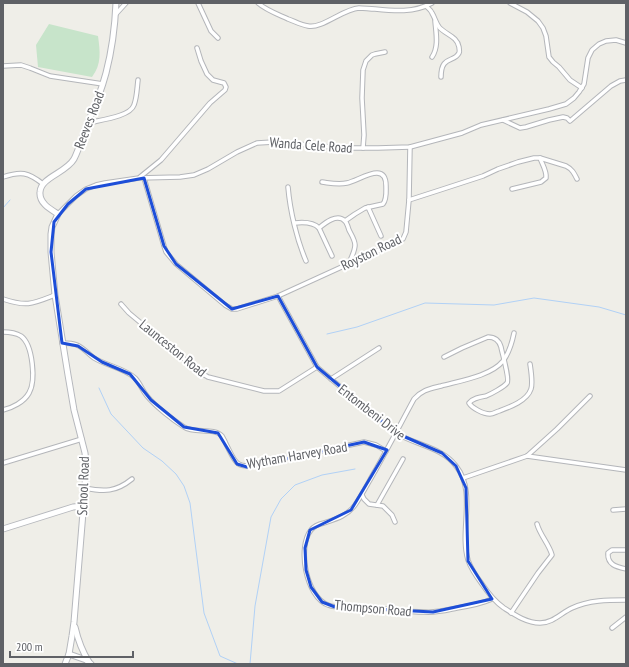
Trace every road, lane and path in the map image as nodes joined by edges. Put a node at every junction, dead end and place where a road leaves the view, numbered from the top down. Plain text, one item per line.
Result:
1 (116, 3) edge
2 (126, 3) edge
3 (198, 3) edge
4 (258, 3) edge
5 (432, 3) edge
6 (510, 3) edge
7 (520, 3) edge
8 (426, 6) junction
9 (521, 8) junction
10 (115, 15) junction
11 (435, 18) junction
12 (218, 38) dead end
13 (626, 43) edge
14 (197, 48) dead end
15 (385, 52) dead end
16 (432, 57) dead end
17 (3, 66) edge
18 (441, 77) dead end
19 (138, 80) dead end
20 (626, 80) edge
21 (103, 84) junction
22 (582, 88) junction
23 (503, 120) junction
24 (88, 123) junction
25 (410, 147) junction
26 (363, 148) junction
27 (540, 158) junction
28 (3, 177) edge
29 (142, 178) junction
30 (577, 179) dead end
31 (322, 182) dead end
32 (43, 184) junction
33 (288, 187) dead end
34 (512, 189) dead end
35 (408, 200) junction
36 (368, 207) junction
37 (58, 214) junction
38 (345, 221) junction
39 (295, 223) junction
40 (319, 228) junction
41 (381, 236) dead end
42 (332, 256) dead end
43 (306, 261) dead end
44 (349, 263) junction
45 (55, 295) junction
46 (278, 296) junction
47 (3, 299) edge
48 (121, 304) dead end
49 (3, 332) edge
50 (514, 333) dead end
51 (62, 343) junction
52 (379, 348) dead end
53 (444, 357) dead end
54 (504, 361) junction
55 (530, 364) dead end
56 (317, 367) junction
57 (331, 379) junction
58 (590, 396) dead end
59 (3, 410) edge
60 (396, 433) junction
61 (82, 439) junction
62 (386, 451) junction
63 (527, 456) junction
64 (403, 459) dead end
65 (3, 464) edge
66 (626, 470) edge
67 (463, 478) junction
68 (132, 479) dead end
69 (85, 488) junction
70 (362, 495) junction
71 (377, 505) junction
72 (83, 506) junction
73 (626, 509) edge
74 (613, 510) dead end
75 (395, 522) dead end
76 (537, 524) dead end
77 (3, 529) edge
78 (626, 550) edge
79 (626, 570) edge
80 (492, 599) junction
81 (626, 600) edge
82 (511, 613) junction
83 (626, 617) edge
84 (74, 622) junction
85 (612, 628) dead end
86 (69, 654) junction
87 (65, 664) edge
88 (91, 664) edge

1 - 10 street, Reeves Road
2 - 10 street
3 - 12 street
4 - 8 street
5 - 8 street
6 - 9 street
7 - 9 street
8 - 11 street
9 - 22 street
10 - 21 street, Reeves Road
11 - 16 street
11 - 18 street
13 - 22 street
14 - 29 street
15 - 26 street
17 - 21 street
19 - 24 street
20 - 23 street
21 - 24 street, Reeves Road
22 - 23 street, Wanda Cele Road
23 - 25 street, Wanda Cele Road
24 - 32 street, Reeves Road
25 - 26 street, Wanda Cele Road
25 - 35 street, Royston Road
26 - 29 street, Wanda Cele Road
27 - 30 street
27 - 34 street
27 - 35 street
28 - 32 street
29 - 37 street, Wanda Cele Road
29 - 46 street
31 - 36 street
32 - 37 street
33 - 39 street
35 - 44 street, Royston Road
36 - 38 street
36 - 41 street
37 - 45 street, Wanda Cele Road
38 - 40 street
38 - 44 street
39 - 40 street
39 - 43 street
40 - 42 street
44 - 46 street, Royston Road
45 - 47 street
45 - 51 street, School Road
46 - 56 street, Entombeni Drive
48 - 56 street, Launceston Road
49 - 59 street
50 - 54 street
51 - 61 street, School Road
51 - 62 street, Wytham Harvey Road
52 - 57 street
53 - 54 street
54 - 55 street
54 - 60 street, Thompson Road
56 - 57 street, Entombeni Drive
57 - 60 street, Entombeni Drive
58 - 63 street
60 - 62 street, Thompson Road
60 - 67 street, Entombeni Drive
61 - 65 street
61 - 69 street, School Road
62 - 70 street, Thompson Road
63 - 66 street
63 - 67 street
64 - 71 street
67 - 80 street, Entombeni Drive
68 - 69 street
69 - 72 street, School Road
70 - 71 street
70 - 80 street, Thompson Road
71 - 75 street
72 - 77 street
72 - 84 street, School Road
73 - 74 street
76 - 82 street
78 - 79 street
80 - 82 street, Entombeni Drive
81 - 82 street, Entombeni Drive
83 - 85 street
84 - 86 street, School Road
84 - 88 street
86 - 87 street, School Road
86 - 88 street

